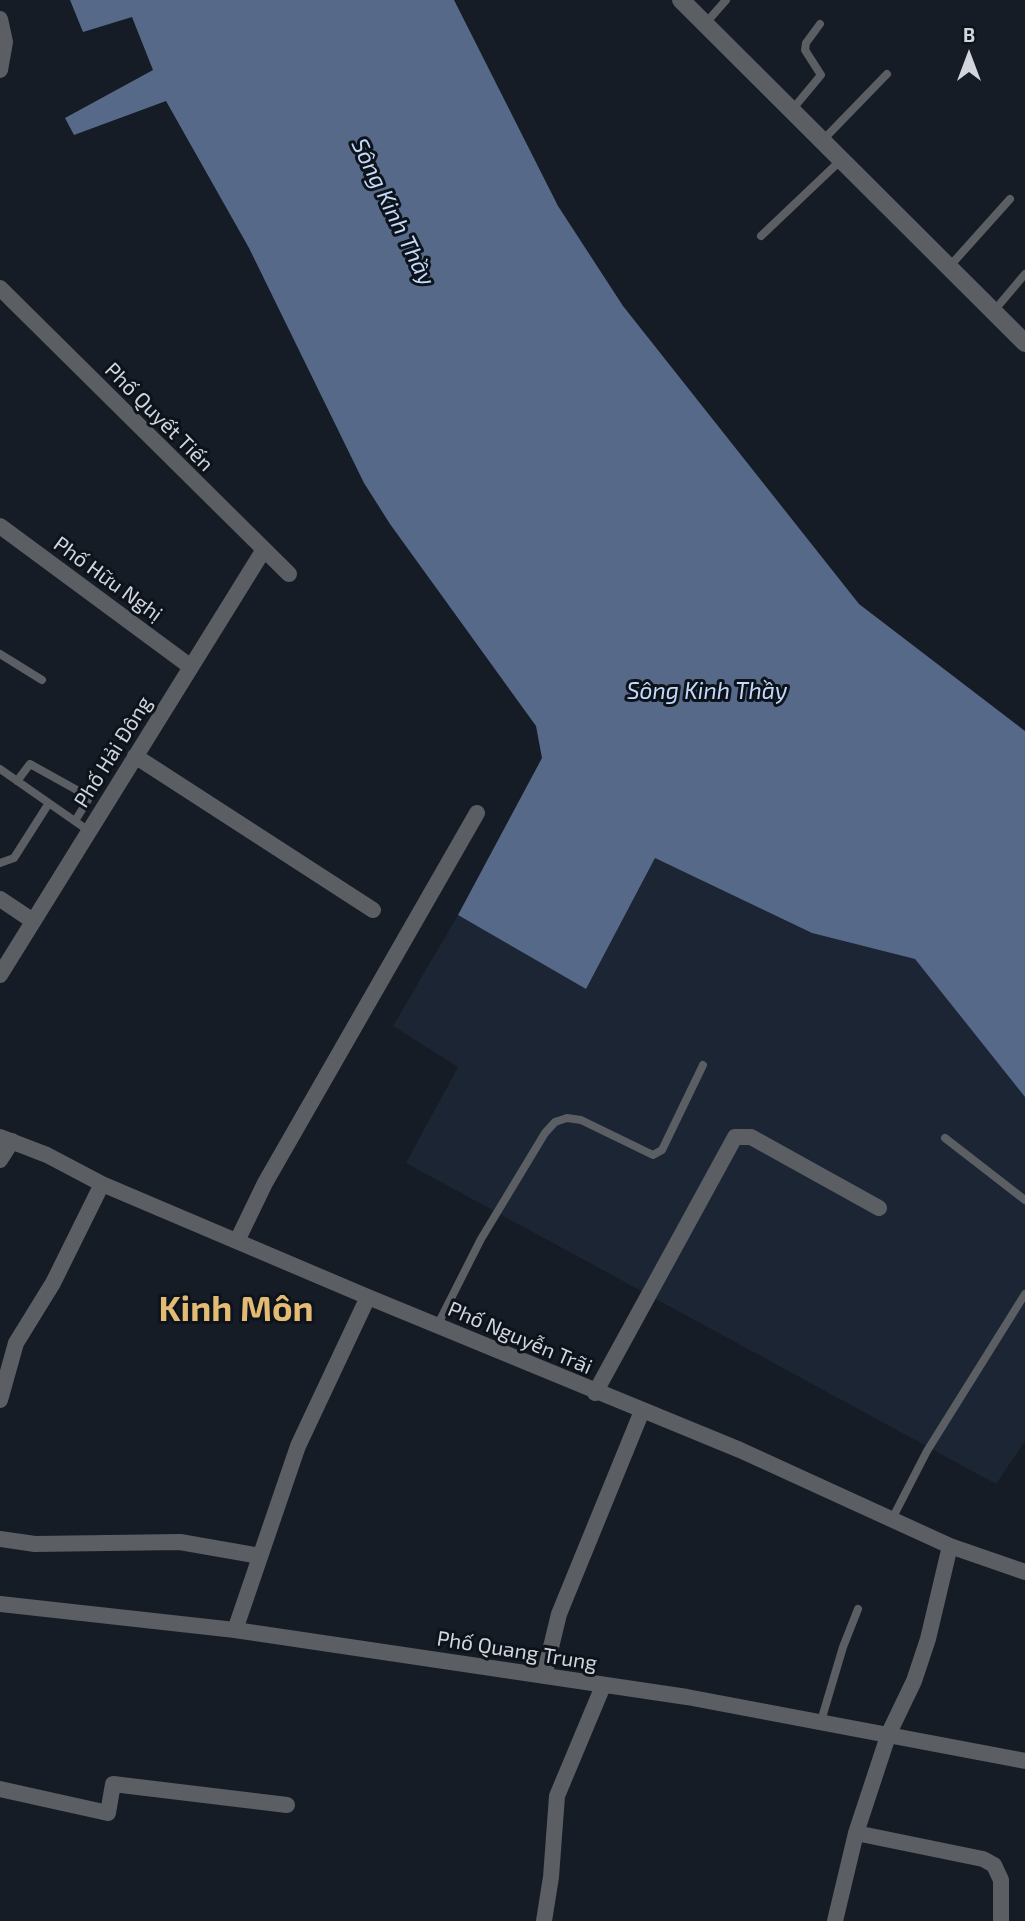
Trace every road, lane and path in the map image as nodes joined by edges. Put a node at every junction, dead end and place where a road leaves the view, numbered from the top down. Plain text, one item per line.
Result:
1 (681, 0) edge
2 (726, 0) edge
3 (0, 19) edge
4 (705, 24) junction
5 (820, 24) dead end
6 (0, 70) edge
7 (887, 74) dead end
8 (791, 111) junction
9 (822, 141) junction
10 (841, 160) junction
11 (1010, 199) dead end
12 (761, 236) dead end
13 (949, 267) junction
14 (1025, 274) edge
15 (0, 288) edge
16 (993, 312) junction
17 (1025, 343) edge
18 (0, 526) edge
19 (263, 551) junction
20 (289, 574) dead end
21 (0, 654) edge
22 (191, 667) junction
23 (42, 680) dead end
24 (135, 756) junction
25 (0, 769) edge
26 (17, 780) junction
27 (49, 803) junction
28 (477, 813) dead end
29 (75, 821) junction
30 (89, 831) junction
31 (0, 863) edge
32 (0, 899) edge
33 (373, 910) dead end
34 (33, 921) junction
35 (0, 975) edge
36 (703, 1065) dead end
37 (6, 1139) edge
38 (945, 1139) dead end
39 (0, 1160) edge
40 (102, 1184) junction
41 (1025, 1200) edge
42 (880, 1208) dead end
43 (237, 1241) junction
44 (1025, 1294) edge
45 (368, 1297) junction
46 (437, 1326) junction
47 (595, 1393) junction
48 (0, 1400) edge
49 (642, 1411) junction
50 (892, 1519) junction
51 (0, 1539) edge
52 (950, 1546) junction
53 (260, 1556) junction
54 (1025, 1572) edge
55 (0, 1604) edge
56 (858, 1609) dead end
57 (235, 1630) junction
58 (544, 1676) junction
59 (603, 1686) junction
60 (821, 1721) junction
61 (889, 1733) junction
62 (1025, 1761) edge
63 (0, 1789) edge
64 (287, 1805) dead end
65 (856, 1833) junction
66 (544, 1921) edge
67 (835, 1921) edge
68 (1001, 1921) edge

1 - 4 street
2 - 4 lane
3 - 6 street
4 - 8 street
5 - 8 lane
7 - 9 lane
8 - 9 street
9 - 10 street
10 - 12 lane
10 - 13 street
11 - 13 lane
13 - 16 street
14 - 16 lane
15 - 19 street, Phố Quyết Tiến
16 - 17 street
18 - 22 street, Phố Hữu Nghị
19 - 20 street, Phố Quyết Tiến
19 - 22 street, Phố Hải Đông
21 - 23 lane
22 - 24 street, Phố Hải Đông
24 - 30 street, Phố Hải Đông
24 - 33 street
25 - 26 lane
26 - 27 lane
26 - 29 lane
27 - 29 lane
27 - 31 lane
28 - 43 street
29 - 30 lane
30 - 34 street, Phố Hải Đông
32 - 34 street
34 - 35 street, Phố Hải Đông
36 - 46 lane
37 - 39 street
37 - 40 street, Phố Nguyễn Trãi
38 - 41 lane
40 - 43 street, Phố Nguyễn Trãi
40 - 48 street
42 - 47 street
43 - 45 street, Phố Nguyễn Trãi
44 - 50 lane
45 - 46 street, Phố Nguyễn Trãi
45 - 53 street
46 - 47 street, Phố Nguyễn Trãi
47 - 49 street, Phố Nguyễn Trãi
49 - 50 street, Phố Nguyễn Trãi
49 - 58 street
50 - 52 street, Phố Nguyễn Trãi
51 - 53 street
52 - 54 street, Phố Nguyễn Trãi
52 - 61 street
53 - 57 street
55 - 57 street, Phố Quang Trung
56 - 60 lane
57 - 58 street, Phố Quang Trung
58 - 59 street, Phố Quang Trung
59 - 60 street, Phố Quang Trung
59 - 66 street
60 - 61 street, Phố Quang Trung
61 - 62 street, Phố Quang Trung
61 - 65 street
63 - 64 street
65 - 67 street
65 - 68 street

